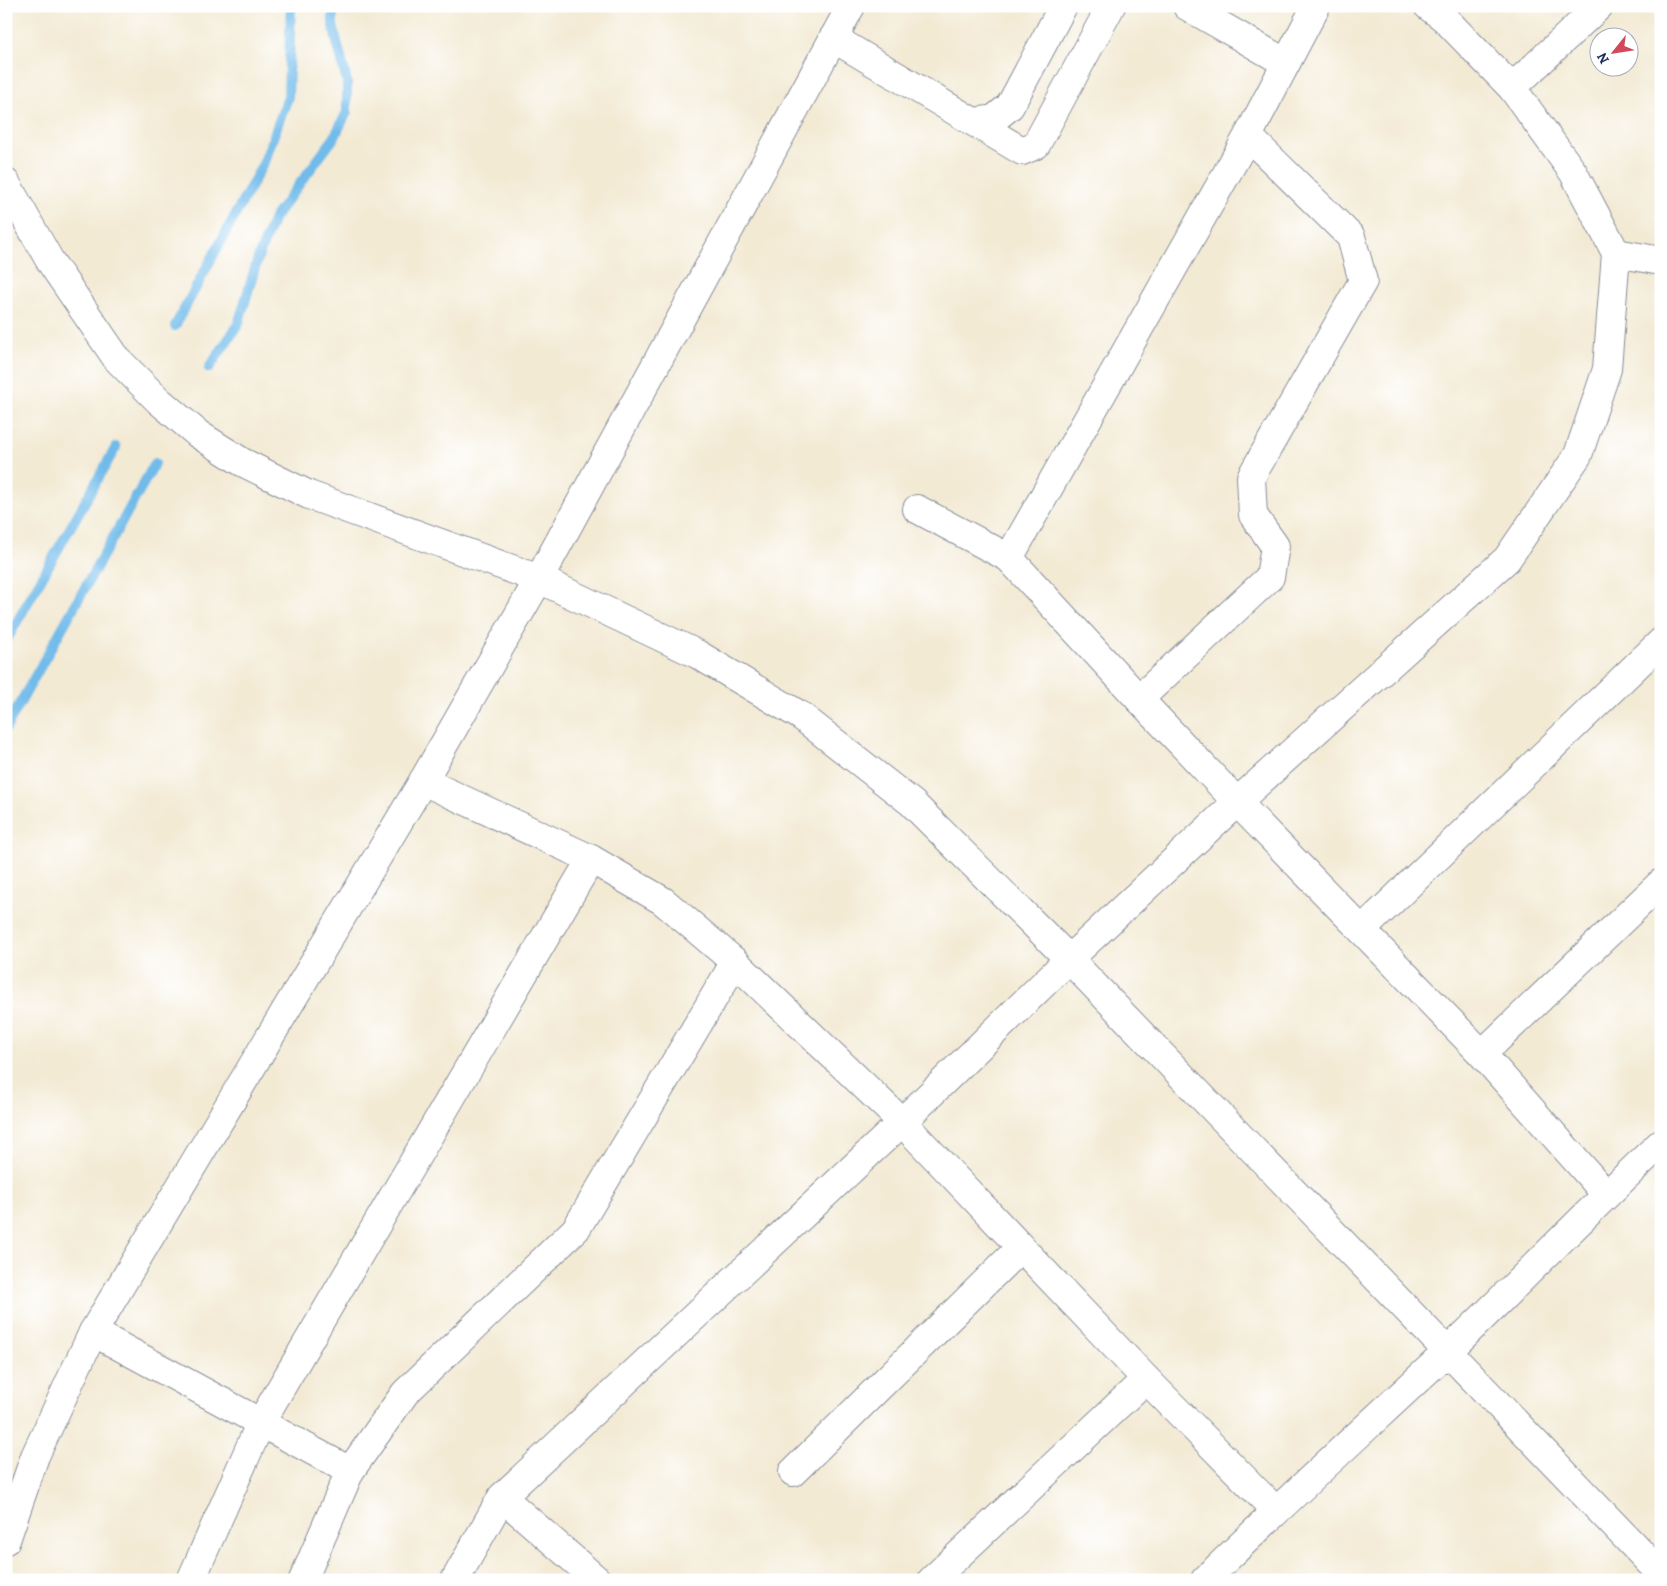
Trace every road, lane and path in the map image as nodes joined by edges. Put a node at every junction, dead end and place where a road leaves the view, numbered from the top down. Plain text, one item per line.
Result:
1 (851, 6) edge
2 (1063, 6) edge
3 (1112, 6) edge
4 (1187, 6) edge
5 (1316, 6) edge
6 (1428, 6) edge
7 (1599, 6) edge
8 (833, 38) junction
9 (1286, 63) junction
10 (1512, 88) junction
11 (974, 122) junction
12 (1248, 136) junction
13 (6, 183) edge
14 (1616, 253) junction
15 (1661, 261) edge
16 (917, 509) dead end
17 (1009, 558) junction
18 (539, 579) junction
19 (1661, 642) edge
20 (1139, 700) junction
21 (423, 781) junction
22 (1236, 802) junction
23 (591, 859) junction
24 (1661, 883) edge
25 (1362, 930) junction
26 (1069, 959) junction
27 (735, 962) junction
28 (1482, 1054) junction
29 (902, 1122) junction
30 (1661, 1143) edge
31 (1606, 1194) junction
32 (1020, 1248) junction
33 (93, 1332) junction
34 (1447, 1351) junction
35 (1146, 1379) junction
36 (261, 1422) junction
37 (350, 1471) junction
38 (793, 1472) dead end
39 (502, 1497) junction
40 (1276, 1511) junction
41 (6, 1540) edge
42 (1661, 1574) edge
43 (191, 1580) edge
44 (303, 1580) edge
45 (455, 1580) edge
46 (596, 1580) edge
47 (932, 1580) edge
48 (1204, 1580) edge

1 - 8 street
2 - 11 street
3 - 11 street
4 - 9 street
5 - 9 street
6 - 10 street
7 - 10 street
8 - 11 street
8 - 18 street
9 - 12 street
10 - 14 street
12 - 17 street
12 - 20 street
13 - 18 street
14 - 15 street
14 - 22 street
16 - 17 street
17 - 20 street
18 - 21 street
18 - 26 street
19 - 25 street
20 - 22 street
21 - 23 street
21 - 33 street
22 - 25 street
22 - 26 street
23 - 27 street
23 - 36 street
24 - 28 street
25 - 28 street
26 - 29 street
26 - 34 street
27 - 29 street
27 - 37 street
28 - 31 street
29 - 32 street
29 - 39 street
30 - 31 street
31 - 34 street
32 - 35 street
32 - 38 street
33 - 36 street
33 - 41 street
34 - 40 street
34 - 42 street
35 - 40 street
35 - 47 street
36 - 37 street
36 - 43 street
37 - 44 street
39 - 45 street
39 - 46 street
40 - 48 street

